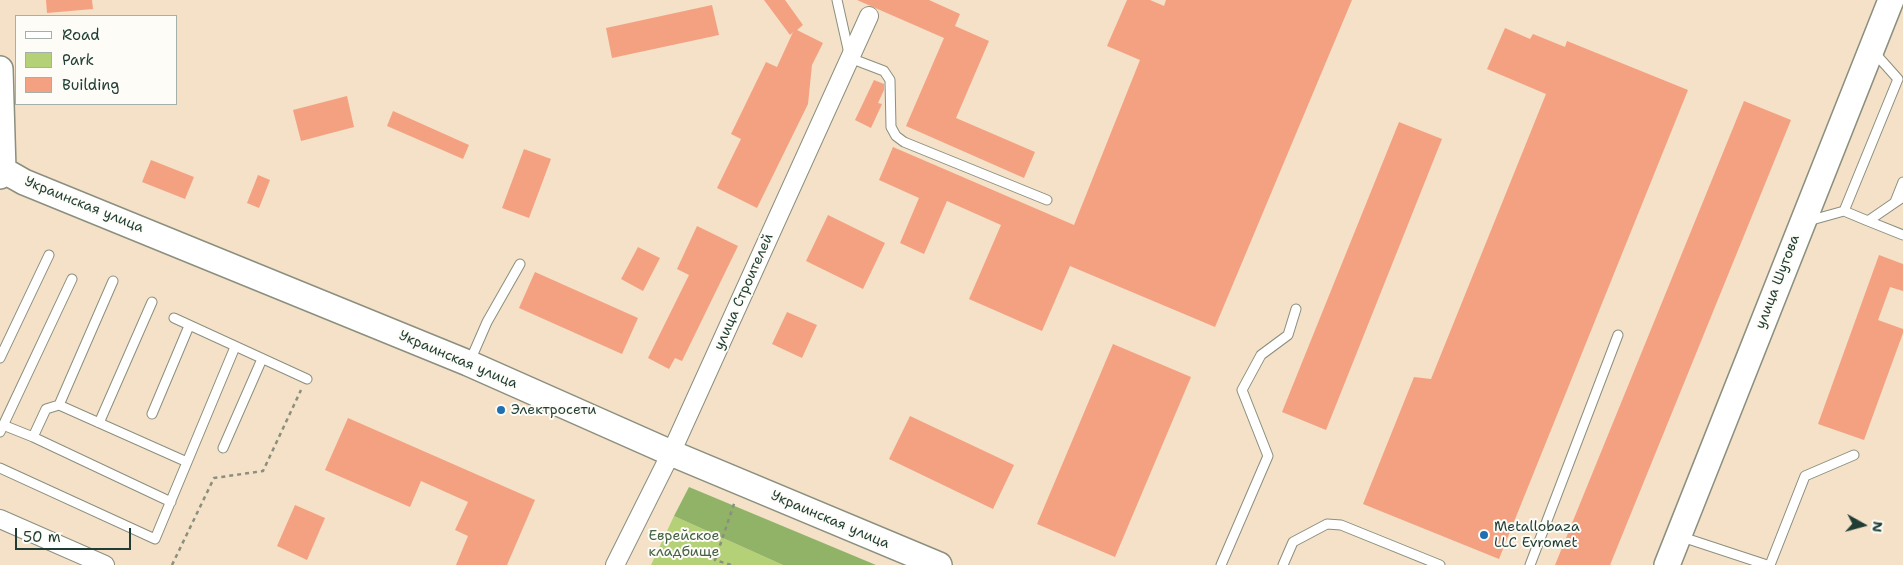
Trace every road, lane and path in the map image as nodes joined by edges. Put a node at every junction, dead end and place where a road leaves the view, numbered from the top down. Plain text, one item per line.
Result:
1 (837, 0) edge
2 (1890, 0) edge
3 (1895, 0) edge
4 (1903, 3) edge
5 (869, 16) dead end
6 (1871, 49) junction
7 (850, 58) junction
8 (0, 69) edge
9 (1901, 80) edge
10 (1, 172) edge
11 (1903, 182) edge
12 (1903, 197) edge
13 (1047, 200) dead end
14 (1895, 203) junction
15 (1844, 211) junction
16 (1868, 221) junction
17 (1801, 223) junction
18 (1903, 235) edge
19 (49, 255) dead end
20 (520, 264) dead end
21 (72, 279) dead end
22 (113, 281) dead end
23 (152, 302) dead end
24 (1296, 309) dead end
25 (174, 318) dead end
26 (189, 326) junction
27 (1618, 335) dead end
28 (235, 347) junction
29 (0, 358) edge
30 (262, 359) junction
31 (468, 363) junction
32 (307, 378) joint
33 (59, 405) junction
34 (152, 414) dead end
35 (99, 423) junction
36 (2, 429) edge
37 (33, 437) junction
38 (223, 448) dead end
39 (671, 453) junction
40 (1854, 455) dead end
41 (187, 462) junction
42 (0, 468) edge
43 (742, 483) junction
44 (171, 502) junction
45 (0, 519) edge
46 (1678, 536) junction
47 (105, 565) edge
48 (172, 565) edge
49 (615, 565) edge
50 (731, 565) edge
51 (939, 565) edge
52 (1221, 565) edge
53 (1283, 565) edge
54 (1440, 565) edge
55 (1530, 565) edge
56 (1667, 565) edge
57 (1768, 565) edge

1 - 7 lane
2 - 6 street, улица Шутова
3 - 4 lane
5 - 7 street, улица Строителей
6 - 9 lane
6 - 17 street, улица Шутова
7 - 13 lane
7 - 39 street, улица Строителей
8 - 10 street
9 - 15 lane
10 - 31 street, Украинская улица
11 - 14 lane
12 - 14 lane
14 - 16 lane
15 - 16 lane
15 - 17 lane
16 - 18 lane
17 - 46 street, улица Шутова
19 - 29 lane
20 - 31 lane
21 - 36 lane
22 - 33 lane
23 - 35 lane
24 - 52 lane
25 - 26 lane
26 - 28 lane
26 - 34 lane
27 - 55 lane
28 - 30 lane
28 - 41 lane
30 - 32 lane
30 - 38 lane
31 - 39 street, Украинская улица
32 - 48 path
33 - 35 lane
33 - 37 lane
35 - 41 lane
36 - 37 lane
37 - 44 lane
39 - 43 street, Украинская улица
39 - 49 street, улица Строителей
40 - 57 lane
41 - 44 lane
42 - 44 lane
43 - 50 path
43 - 51 street, Украинская улица
45 - 47 street
46 - 56 street, улица Шутова
46 - 57 lane
53 - 54 lane

